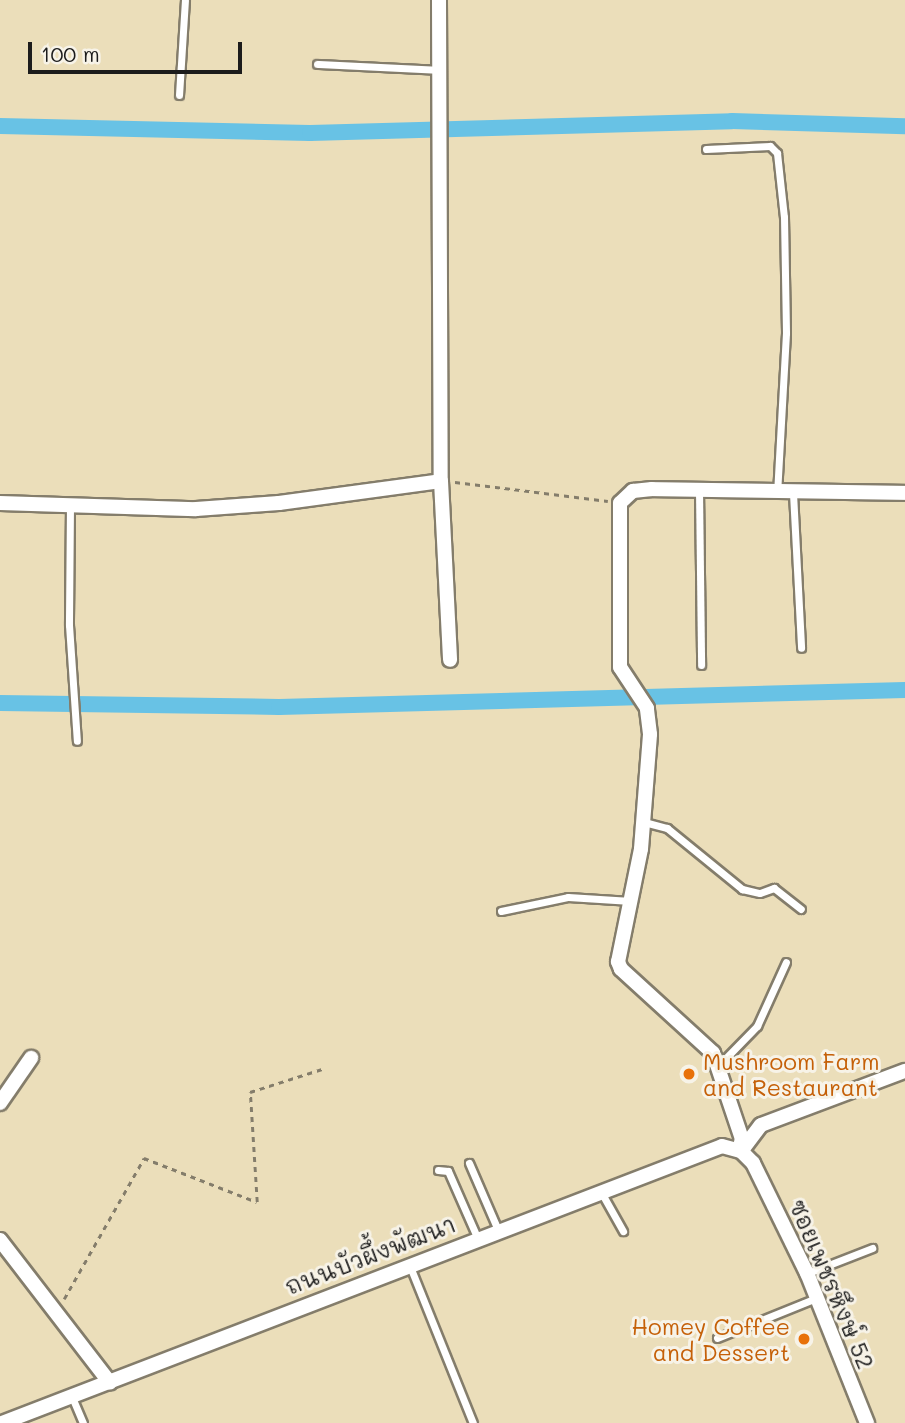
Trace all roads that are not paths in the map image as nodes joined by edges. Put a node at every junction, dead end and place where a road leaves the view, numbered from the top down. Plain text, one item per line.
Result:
1 (185, 0) edge
2 (439, 0) edge
3 (317, 64) dead end
4 (438, 70) junction
5 (179, 95) dead end
6 (706, 149) dead end
7 (441, 481) junction
8 (699, 490) junction
9 (777, 493) junction
10 (793, 493) junction
11 (905, 493) edge
12 (0, 503) edge
13 (70, 505) junction
14 (801, 648) dead end
15 (450, 660) dead end
16 (701, 665) dead end
17 (77, 741) dead end
18 (644, 822) junction
19 (631, 901) junction
20 (801, 909) dead end
21 (501, 911) dead end
22 (786, 962) dead end
23 (31, 1058) dead end
24 (717, 1067) junction
25 (905, 1071) edge
26 (0, 1103) edge
27 (740, 1151) junction
28 (469, 1163) dead end
29 (438, 1170) dead end
30 (601, 1192) junction
31 (498, 1230) junction
32 (622, 1231) dead end
33 (477, 1237) junction
34 (0, 1240) edge
35 (872, 1248) dead end
36 (409, 1263) junction
37 (807, 1273) junction
38 (817, 1298) junction
39 (717, 1338) dead end
40 (110, 1384) junction
41 (72, 1397) junction
42 (2, 1423) edge
43 (83, 1423) edge
44 (474, 1423) edge
45 (867, 1423) edge

1 - 5 lane
2 - 4 street
3 - 4 lane
4 - 7 street
6 - 9 lane
7 - 13 street
7 - 15 street
8 - 9 street
8 - 16 lane
8 - 18 street
9 - 10 street
10 - 11 street
10 - 14 lane
12 - 13 street
13 - 17 lane
18 - 19 street
18 - 20 lane
19 - 21 lane
19 - 24 street
22 - 24 lane
23 - 26 street
24 - 27 street
25 - 27 street
27 - 30 street, ถนนบัวผึ้งพัฒนา
27 - 37 street, ซอยเพชรหึงษ์ 52
28 - 31 lane
29 - 33 lane
30 - 31 street, ถนนบัวผึ้งพัฒนา
30 - 32 lane
31 - 33 street, ถนนบัวผึ้งพัฒนา
33 - 36 street, ถนนบัวผึ้งพัฒนา
34 - 40 street
35 - 37 lane
36 - 40 street, ถนนบัวผึ้งพัฒนา
36 - 44 lane
37 - 38 street, ซอยเพชรหึงษ์ 52
38 - 39 lane
38 - 45 street, ซอยเพชรหึงษ์ 52
40 - 41 street, ถนนบัวผึ้งพัฒนา
41 - 42 street, ถนนบัวผึ้งพัฒนา
41 - 43 lane

